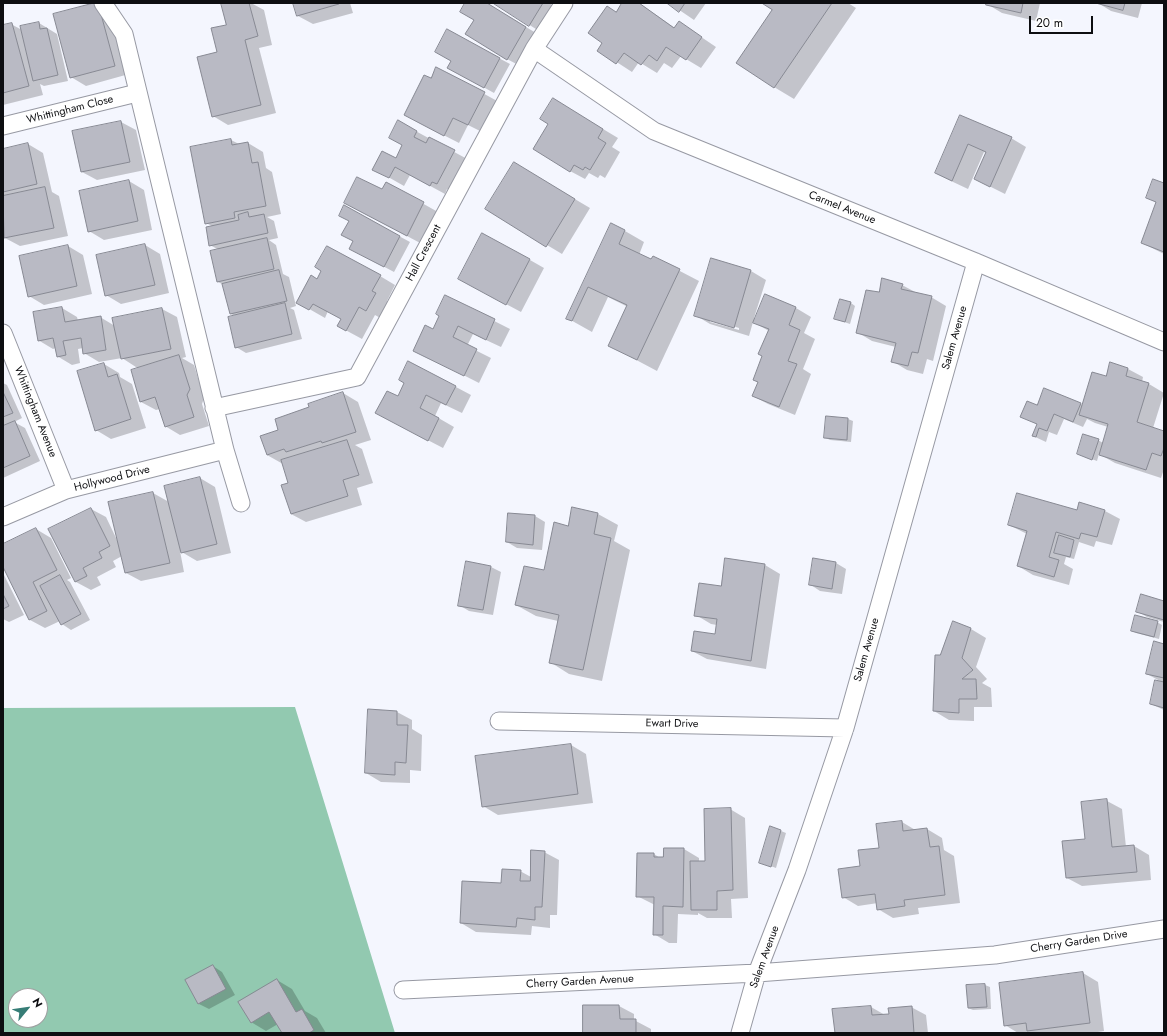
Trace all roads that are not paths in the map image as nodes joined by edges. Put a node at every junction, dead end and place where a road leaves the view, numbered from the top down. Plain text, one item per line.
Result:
1 (103, 3) edge
2 (564, 3) edge
3 (534, 49) junction
4 (138, 93) junction
5 (3, 126) edge
6 (976, 262) junction
7 (3, 333) edge
8 (1164, 342) edge
9 (214, 408) junction
10 (225, 450) junction
11 (66, 490) junction
12 (241, 503) dead end
13 (3, 517) edge
14 (499, 721) dead end
15 (846, 728) junction
16 (1164, 929) edge
17 (758, 973) junction
18 (403, 990) dead end
19 (740, 1033) edge

1 - 4 street
2 - 3 street, Hall Crescent
3 - 6 street, Carmel Avenue
3 - 9 street, Hall Crescent
4 - 5 street, Whittingham Close
4 - 9 street
6 - 8 street, Carmel Avenue
6 - 15 street, Salem Avenue
7 - 11 street, Whittingham Avenue
9 - 10 street
10 - 11 street, Hollywood Drive
10 - 12 street
11 - 13 street, Hollywood Drive
14 - 15 street, Ewart Drive
15 - 17 street, Salem Avenue
16 - 17 street, Cherry Garden Drive
17 - 18 street, Cherry Garden Avenue
17 - 19 street, Salem Avenue

